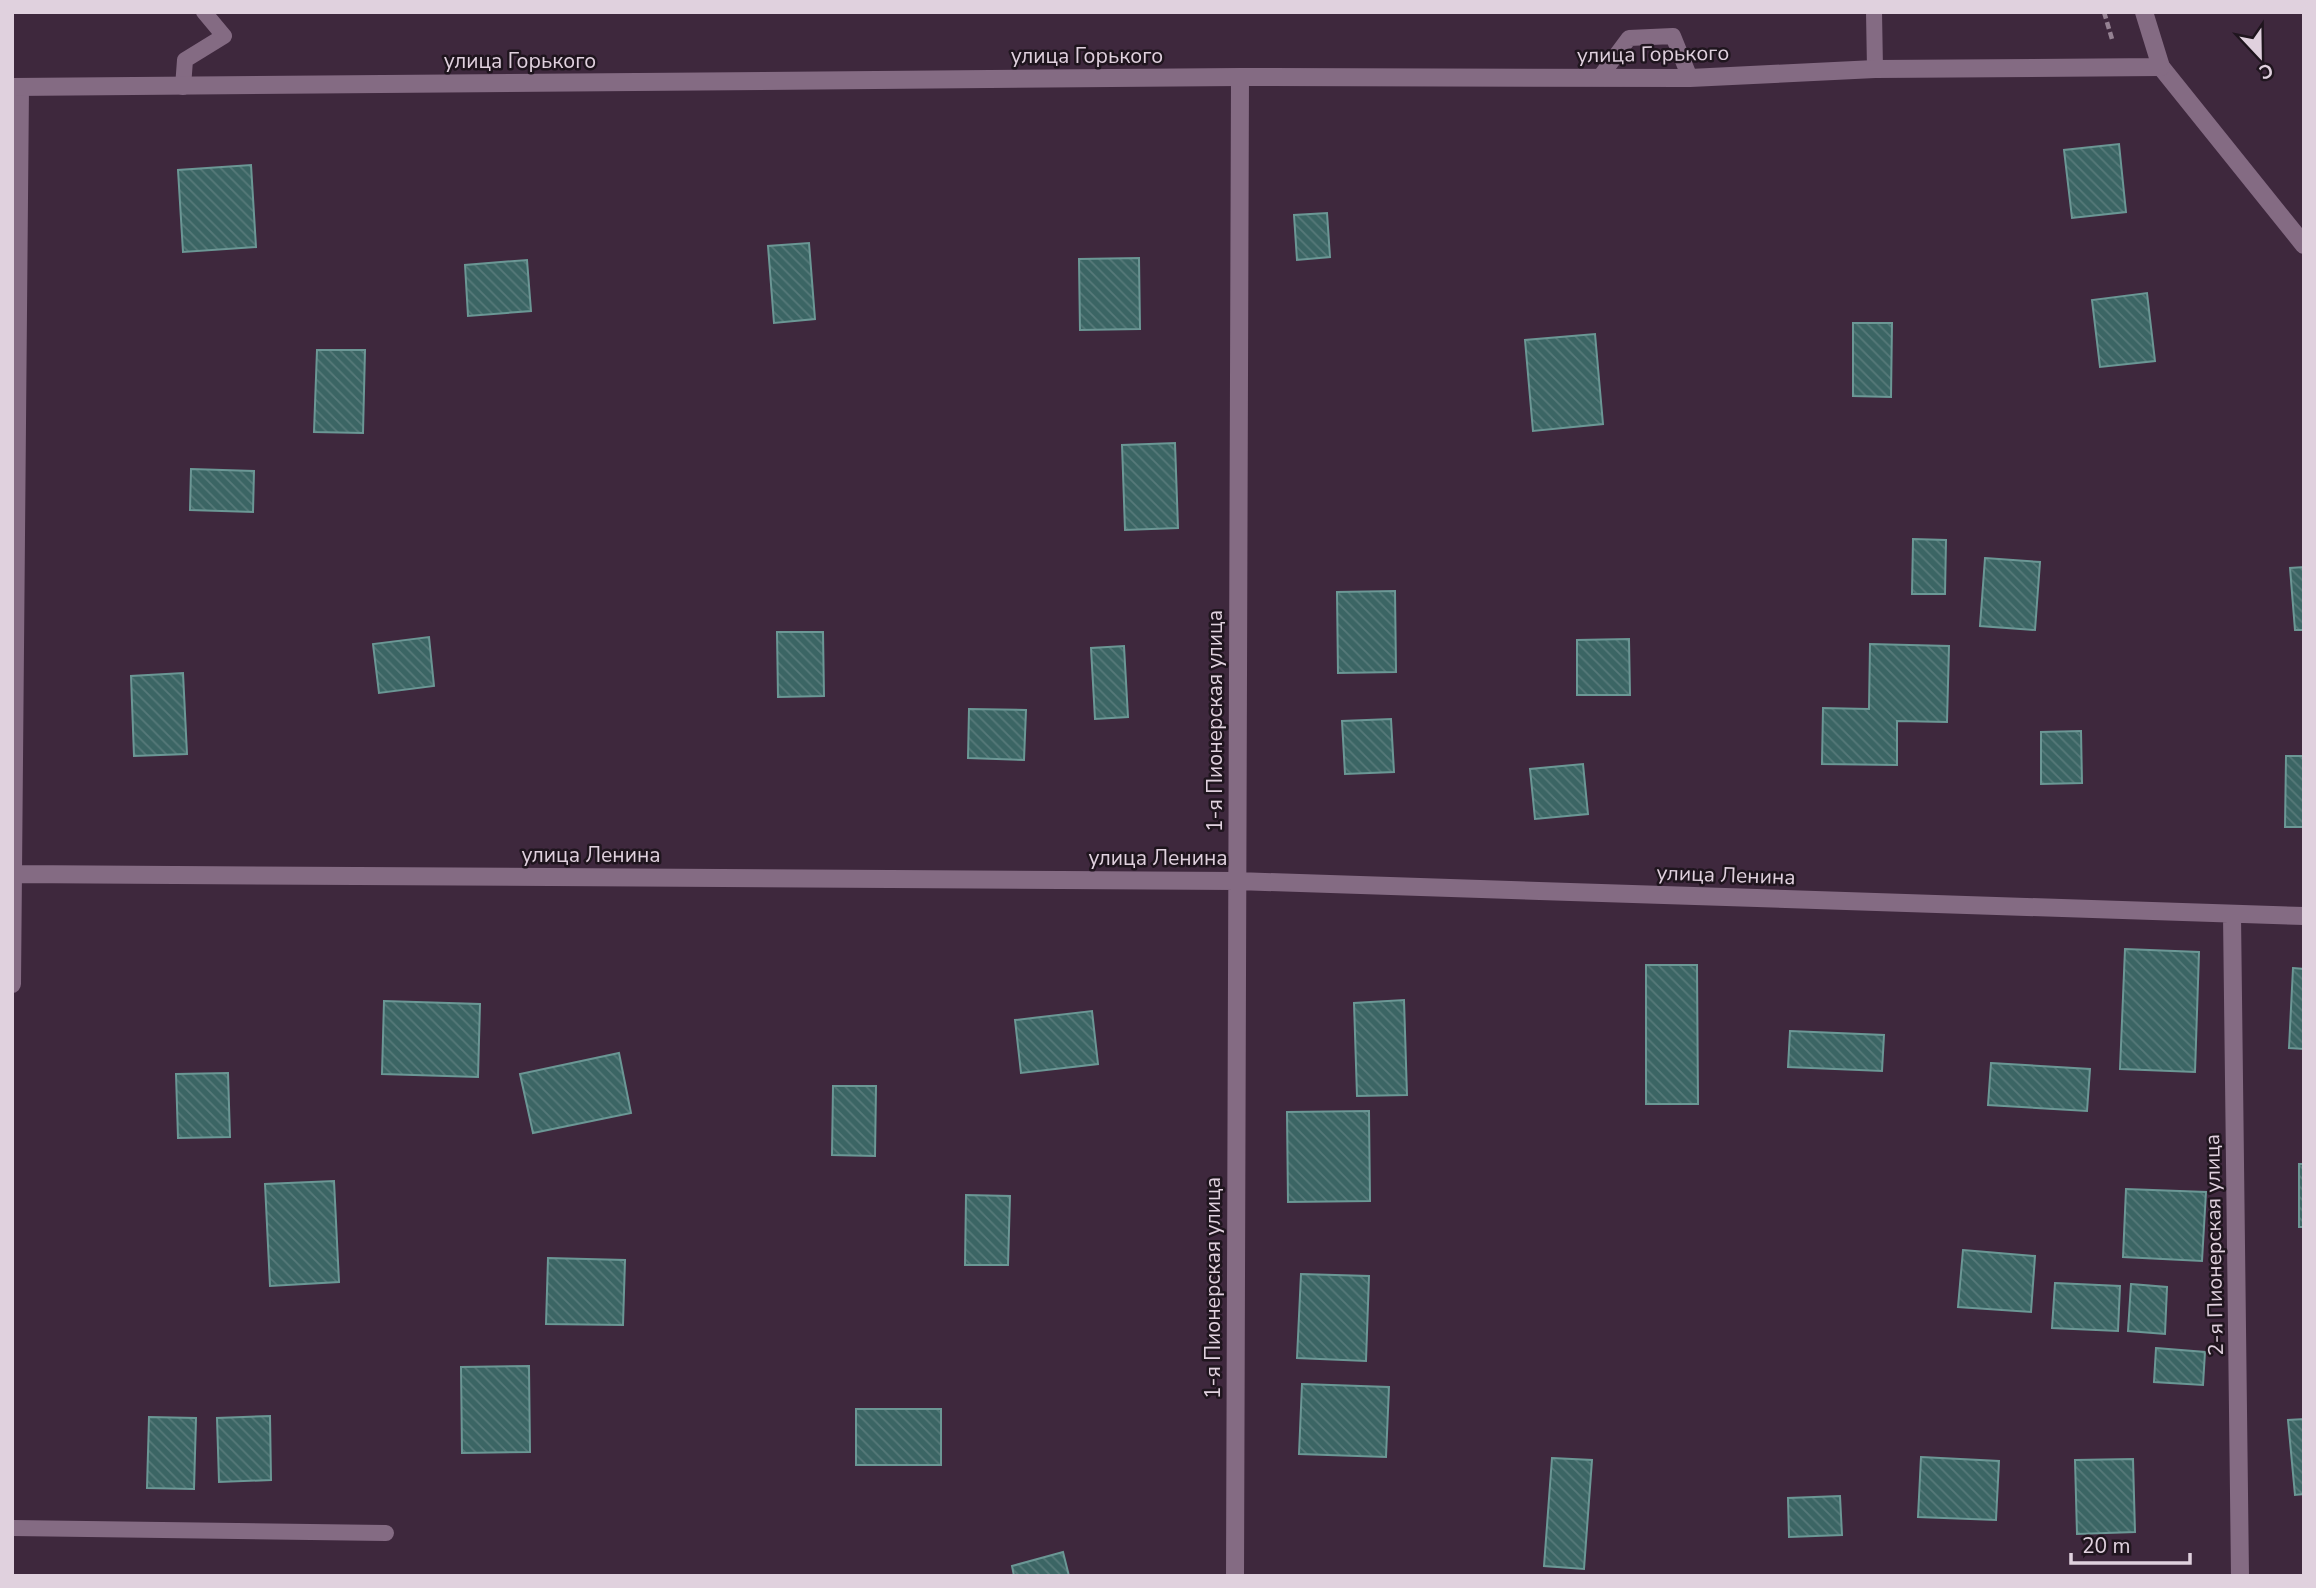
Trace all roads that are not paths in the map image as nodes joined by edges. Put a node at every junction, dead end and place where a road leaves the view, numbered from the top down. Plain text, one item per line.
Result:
1 (204, 12) edge
2 (1874, 12) edge
3 (2144, 12) edge
4 (2161, 67) junction
5 (1875, 69) junction
6 (1240, 77) junction
7 (1600, 77) junction
8 (1690, 78) junction
9 (16, 87) edge
10 (183, 87) junction
11 (2304, 245) edge
12 (13, 874) edge
13 (1237, 881) junction
14 (2232, 915) junction
15 (2304, 916) edge
16 (12, 984) edge
17 (12, 1528) edge
18 (386, 1533) dead end
19 (1235, 1576) edge
20 (2241, 1576) edge

1 - 10 lane
2 - 5 lane
3 - 4 street
4 - 5 street, улица Горького
4 - 11 street
5 - 8 street, улица Горького
6 - 7 street, улица Горького
6 - 10 street, улица Горького
6 - 13 street, 1-я Пионерская улица
7 - 8 street, улица Горького
7 - 8 lane
9 - 10 street, улица Горького
9 - 12 street
12 - 13 street, улица Ленина
12 - 16 street
13 - 14 street, улица Ленина
13 - 19 street, 1-я Пионерская улица
14 - 15 street, улица Ленина
14 - 20 street, 2-я Пионерская улица
17 - 18 lane

